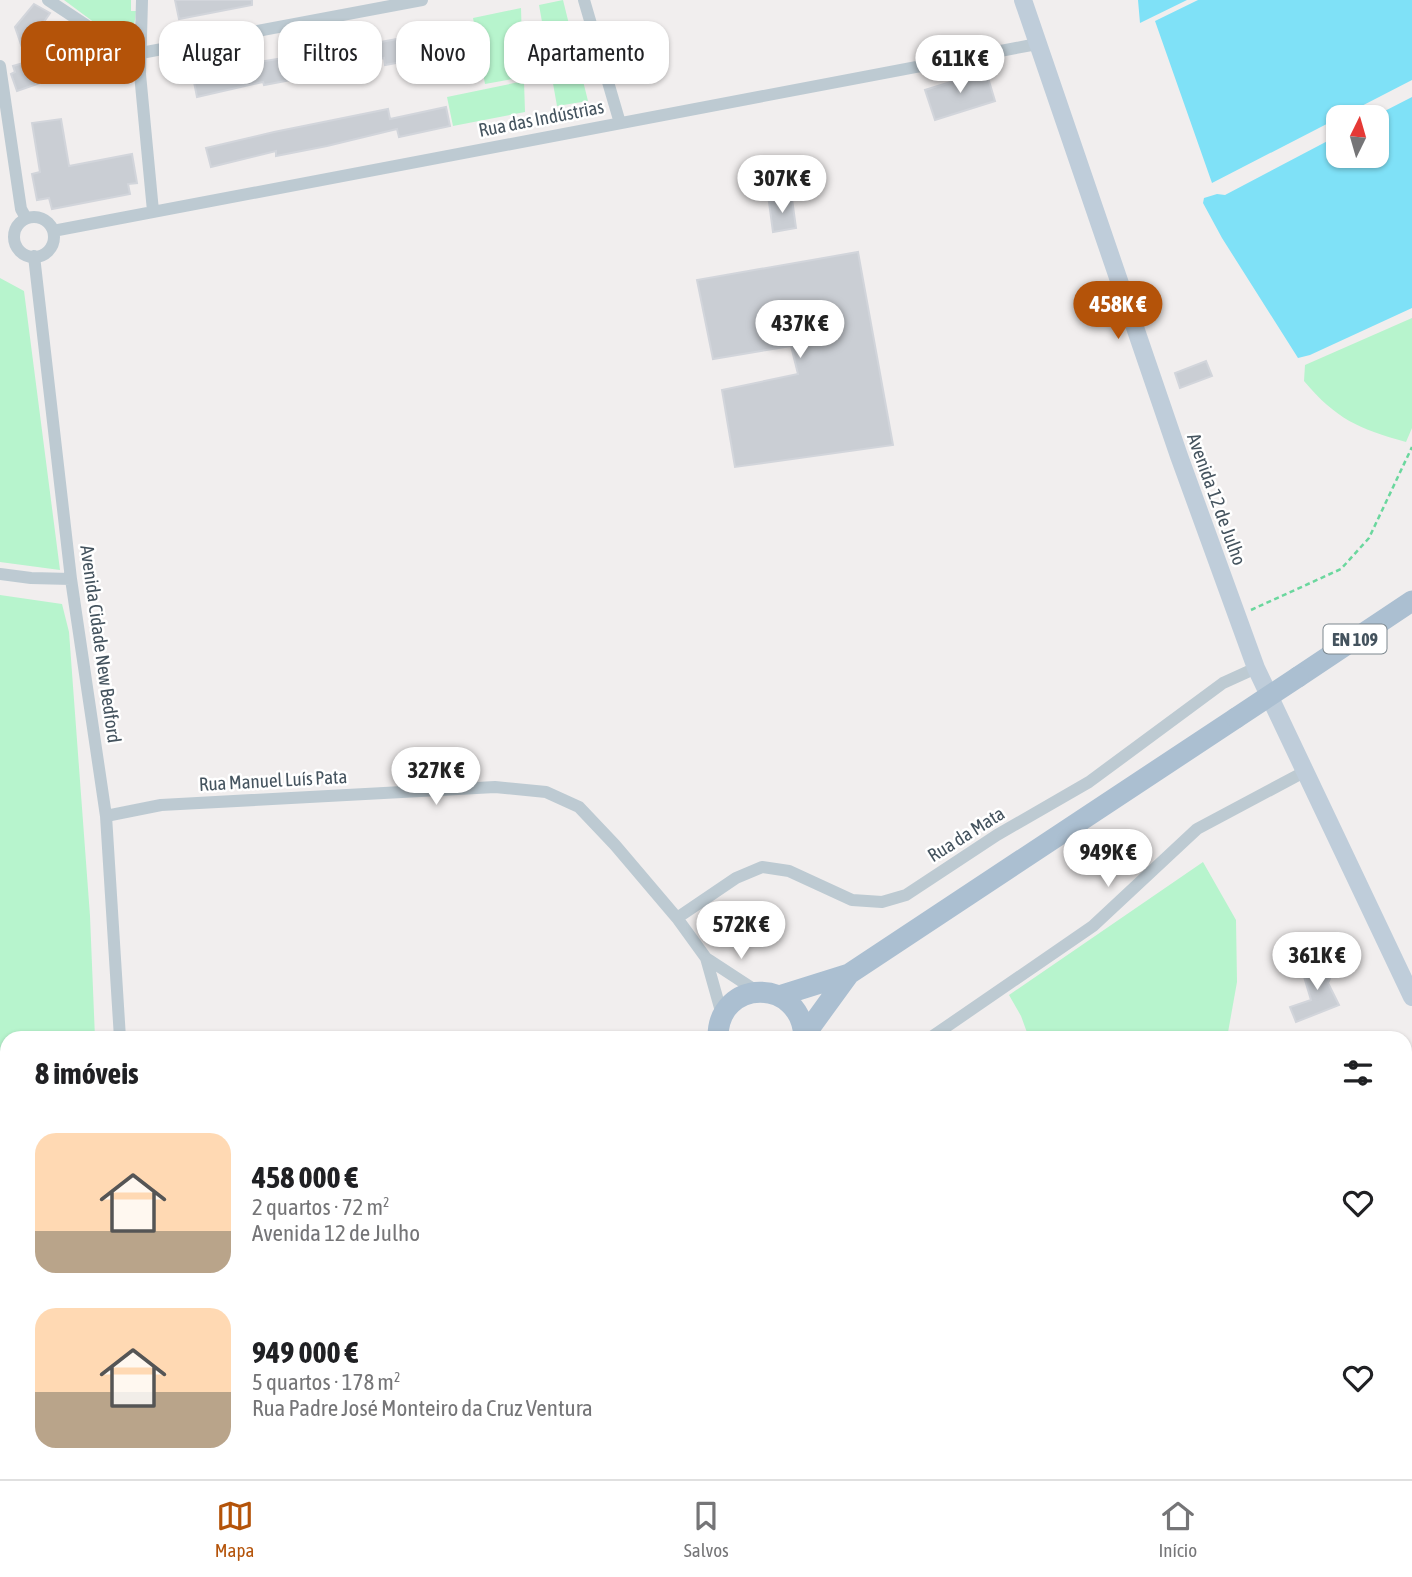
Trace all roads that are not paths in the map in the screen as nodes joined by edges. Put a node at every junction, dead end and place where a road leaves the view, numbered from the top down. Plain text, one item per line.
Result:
1 (48, 0) edge
2 (142, 0) edge
3 (422, 0) edge
4 (584, 0) edge
5 (1023, 0) edge
6 (80, 21) edge
7 (142, 21) edge
8 (1037, 44) junction
9 (145, 52) edge
10 (0, 65) edge
11 (141, 84) edge
12 (620, 123) junction
13 (153, 211) junction
14 (26, 218) junction
15 (53, 231) junction
16 (15, 242) junction
17 (0, 245) edge
18 (34, 256) junction
19 (0, 574) edge
20 (71, 579) junction
21 (1412, 601) edge
22 (1256, 668) junction
23 (1304, 772) junction
24 (106, 816) junction
25 (677, 918) junction
26 (706, 958) junction
27 (849, 974) junction
28 (769, 994) junction
29 (1412, 997) edge
30 (722, 1015) junction
31 (120, 1031) edge
32 (718, 1031) edge
33 (804, 1031) edge
34 (808, 1031) edge
35 (940, 1031) edge

1 - 6 street
2 - 7 street
3 - 9 street
4 - 12 street
5 - 8 main road, Avenida 12 de Julho
8 - 12 street, Rua das Indústrias
8 - 22 main road, Avenida 12 de Julho
10 - 14 street
11 - 13 street
12 - 13 street, Rua das Indústrias
13 - 15 street, Rua das Indústrias
14 - 15 street
14 - 16 street
15 - 18 street
16 - 17 street
16 - 18 street
18 - 20 street, Avenida Cidade New Bedford
19 - 20 street
20 - 24 street, Avenida Cidade New Bedford
21 - 27 main road, EN 109, bridge
22 - 23 main road, Avenida 12 de Julho
22 - 25 street, Rua da Mata
23 - 29 main road, Avenida 12 de Julho
23 - 35 street
24 - 25 street, Rua Manuel Luís Pata
24 - 31 street, Avenida Cidade New Bedford
25 - 26 street, Rua Manuel Luís Pata
26 - 28 street
26 - 30 street
27 - 28 main road
27 - 34 main road
28 - 30 main road
28 - 33 main road
30 - 32 main road

